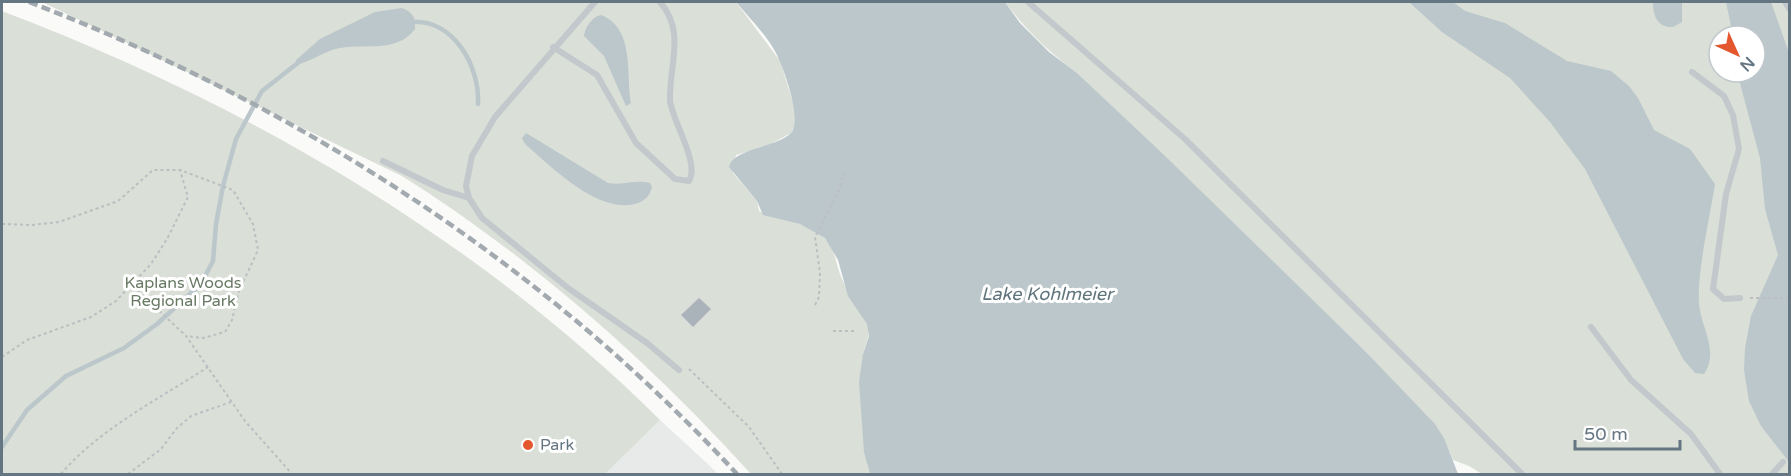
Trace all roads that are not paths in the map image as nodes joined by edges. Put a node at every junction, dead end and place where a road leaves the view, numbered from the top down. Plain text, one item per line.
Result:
1 (595, 2) edge
2 (660, 2) edge
3 (1028, 2) edge
4 (1785, 2) edge
5 (1790, 10) edge
6 (553, 48) junction
7 (1692, 72) dead end
8 (383, 162) dead end
9 (469, 198) junction
10 (1740, 298) road end
11 (1591, 327) dead end
12 (682, 368) road end
13 (1783, 462) dead end
14 (1522, 474) edge
15 (1720, 474) edge
16 (1772, 474) edge

1 - 6 lane
2 - 6 lane
3 - 14 lane
4 - 5 lane
6 - 9 lane
7 - 10 lane
8 - 9 lane
9 - 12 lane
11 - 15 lane
13 - 16 lane

